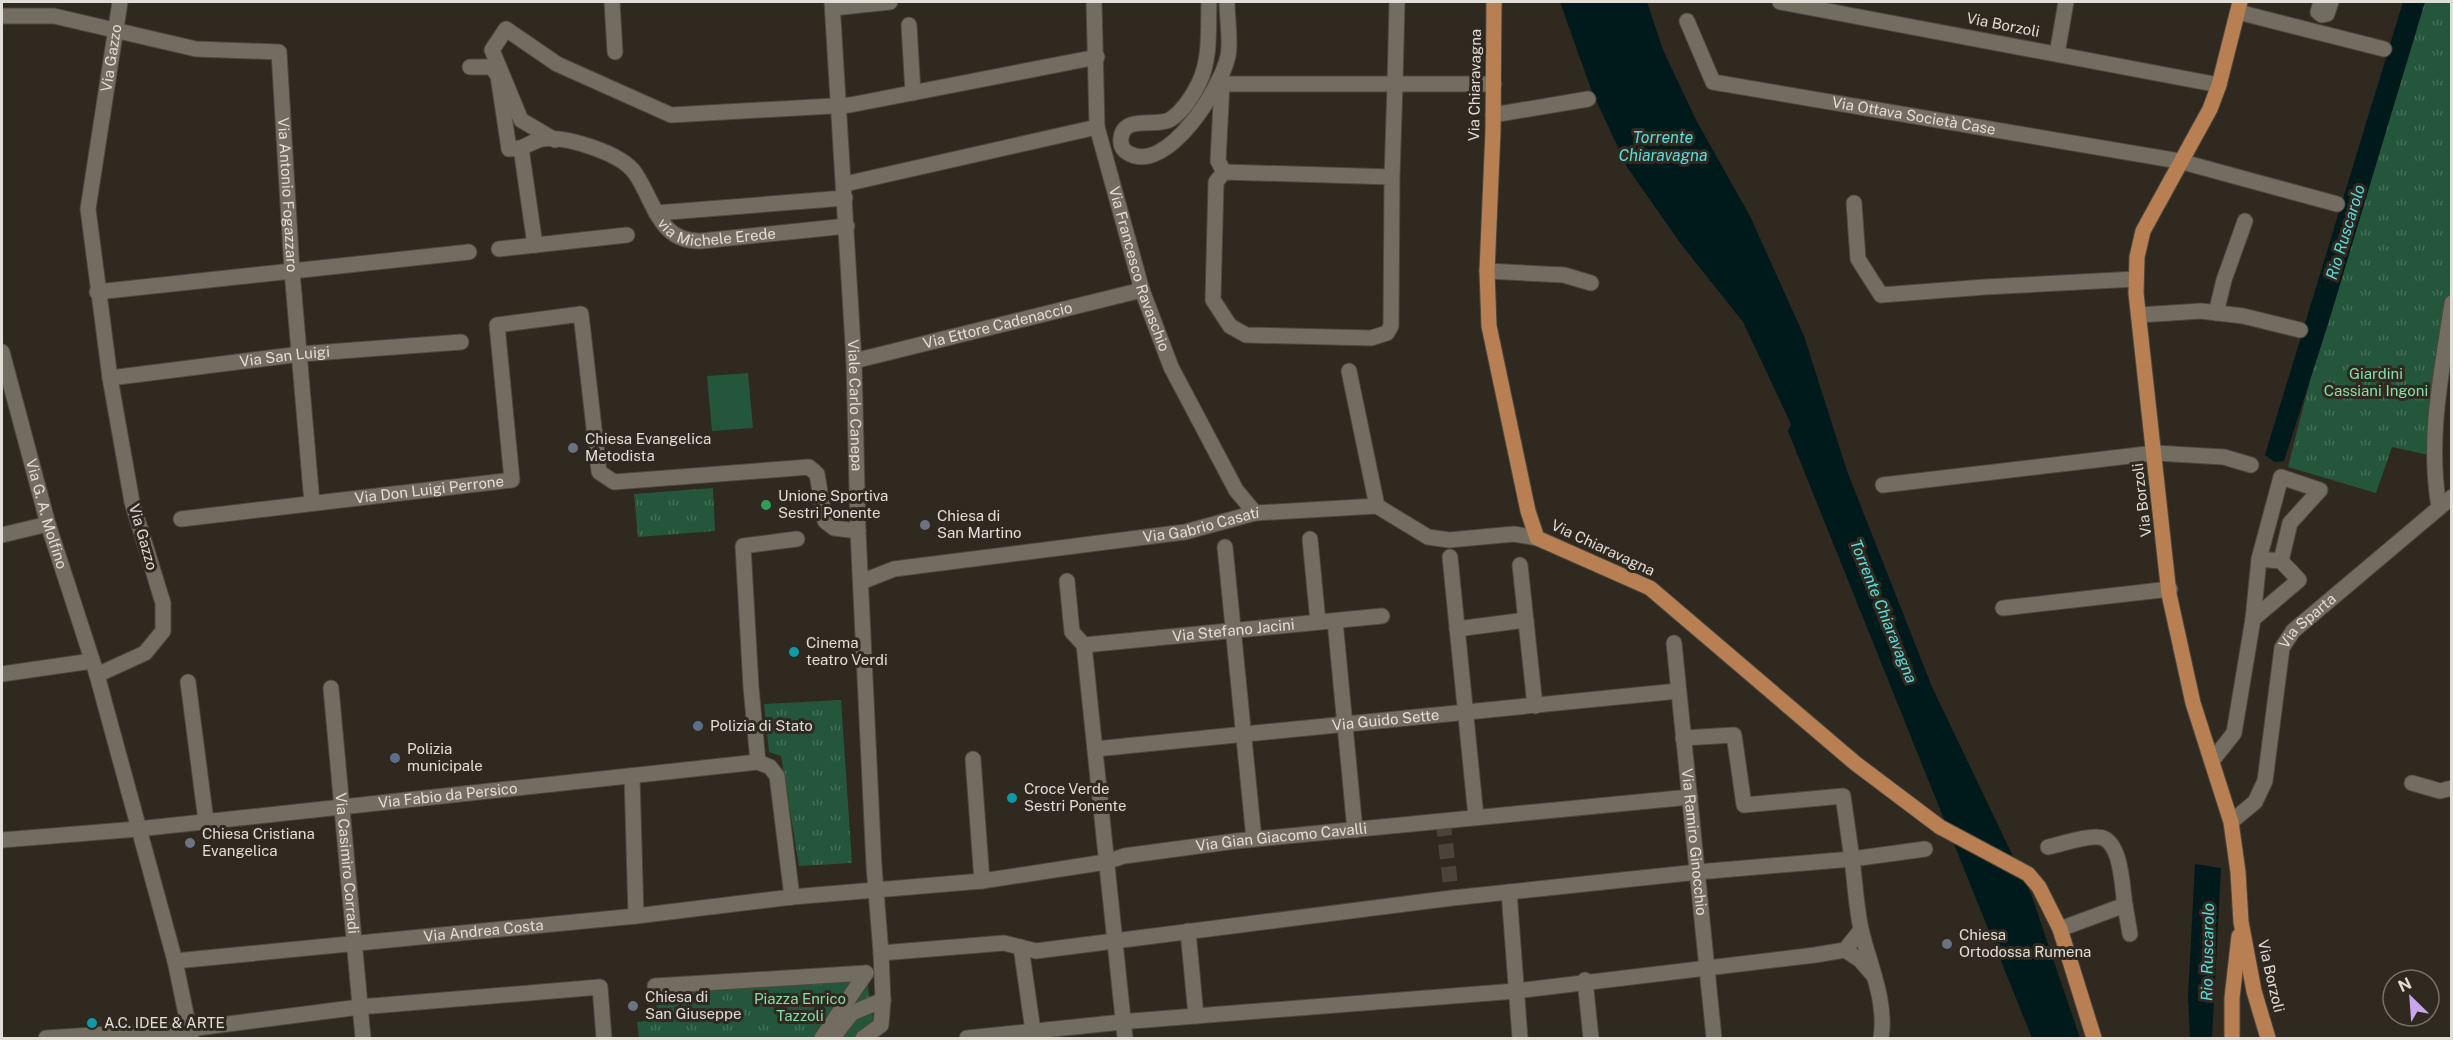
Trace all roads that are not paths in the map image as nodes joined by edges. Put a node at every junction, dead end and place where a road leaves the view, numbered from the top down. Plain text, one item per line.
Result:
1 (120, 2) edge
2 (612, 2) edge
3 (890, 2) edge
4 (1094, 2) edge
5 (1209, 2) edge
6 (1227, 2) edge
7 (1397, 2) edge
8 (1494, 2) edge
9 (1780, 2) edge
10 (2066, 2) edge
11 (2331, 2) edge
12 (833, 5) edge
13 (2239, 7) edge
14 (2322, 8) edge
15 (1865, 9) edge
16 (2, 16) edge
17 (1687, 21) dead end
18 (909, 25) dead end
19 (116, 30) junction
20 (2317, 31) junction
21 (2384, 49) dead end
22 (615, 52) dead end
23 (2057, 54) junction
24 (1097, 57) junction
25 (470, 67) dead end
26 (1220, 84) junction
27 (1395, 84) junction
28 (1494, 84) junction
29 (2219, 85) junction
30 (913, 93) junction
31 (1588, 99) dead end
32 (839, 106) junction
33 (1493, 115) junction
34 (1097, 127) junction
35 (555, 140) junction
36 (521, 148) junction
37 (2179, 161) junction
38 (1224, 172) junction
39 (1392, 177) junction
40 (845, 191) junction
41 (1854, 203) dead end
42 (2337, 204) dead end
43 (656, 213) junction
44 (2245, 221) dead end
45 (847, 226) junction
46 (627, 235) dead end
47 (534, 245) junction
48 (499, 249) dead end
49 (469, 252) dead end
50 (292, 271) junction
51 (1487, 271) junction
52 (2136, 279) junction
53 (1591, 283) dead end
54 (1142, 290) junction
55 (97, 292) junction
56 (2451, 303) edge
57 (2216, 313) junction
58 (2139, 315) junction
59 (2300, 330) dead end
60 (460, 342) dead end
61 (2, 352) edge
62 (301, 354) junction
63 (854, 361) junction
64 (1349, 371) dead end
65 (110, 378) junction
66 (2155, 453) junction
67 (2251, 465) dead end
68 (1883, 485) dead end
69 (2451, 497) edge
70 (312, 503) junction
71 (1377, 506) junction
72 (2439, 507) junction
73 (1255, 513) junction
74 (181, 519) dead end
75 (48, 524) junction
76 (858, 531) junction
77 (2, 535) edge
78 (1537, 538) junction
79 (796, 539) dead end
80 (1310, 539) dead end
81 (1225, 546) dead end
82 (1450, 557) dead end
83 (2259, 559) junction
84 (2281, 561) junction
85 (1520, 566) dead end
86 (1067, 581) dead end
87 (861, 582) junction
88 (2170, 589) junction
89 (2003, 608) dead end
90 (1382, 616) dead end
91 (2253, 619) junction
92 (1526, 620) junction
93 (1335, 621) junction
94 (1318, 622) junction
95 (1457, 628) junction
96 (1234, 630) junction
97 (1674, 643) dead end
98 (1084, 645) junction
99 (95, 668) junction
100 (2, 674) edge
101 (188, 682) dead end
102 (331, 688) dead end
103 (1678, 692) junction
104 (1535, 706) junction
105 (1466, 713) junction
106 (1345, 724) junction
107 (1244, 735) junction
108 (1683, 738) junction
109 (1095, 749) junction
110 (973, 759) dead end
111 (2212, 760) junction
112 (758, 762) junction
113 (632, 776) junction
114 (2412, 783) dead end
115 (2451, 789) edge
116 (1690, 797) junction
117 (341, 807) junction
118 (1476, 818) junction
119 (206, 821) junction
120 (2231, 822) junction
121 (138, 829) junction
122 (1354, 830) junction
123 (1254, 839) junction
124 (2, 840) edge
125 (2048, 847) dead end
126 (1925, 849) dead end
127 (1852, 859) junction
128 (1106, 862) junction
129 (1698, 872) junction
130 (982, 881) junction
131 (876, 892) junction
132 (1509, 892) junction
133 (792, 897) junction
134 (2125, 905) junction
135 (636, 916) junction
136 (2241, 922) junction
137 (2060, 929) junction
138 (1861, 930) junction
139 (1188, 931) junction
140 (2130, 934) dead end
141 (1114, 940) junction
142 (355, 944) junction
143 (1021, 947) junction
144 (1845, 950) junction
145 (881, 954) junction
146 (175, 961) junction
147 (1708, 967) junction
148 (1875, 978) junction
149 (1585, 981) junction
150 (655, 986) dead end
151 (1516, 991) junction
152 (883, 1000) junction
153 (360, 1007) junction
154 (1196, 1016) junction
155 (1123, 1022) junction
156 (190, 1034) edge
157 (1034, 1035) edge
158 (1884, 1035) edge
159 (56, 1038) edge
160 (363, 1038) edge
161 (604, 1038) edge
162 (822, 1038) edge
163 (832, 1038) edge
164 (863, 1038) edge
165 (967, 1038) edge
166 (1125, 1038) edge
167 (1520, 1038) edge
168 (1591, 1038) edge
169 (1714, 1038) edge
170 (2094, 1038) edge
171 (2232, 1038) edge
172 (2268, 1038) edge

1 - 19 street, Via Gazzo
2 - 22 street
3 - 12 street
4 - 24 street, Via Francesco Ravaschio
5 - 26 street
6 - 26 street
7 - 27 street
8 - 28 main road, Via Chiaravagna
9 - 15 street, Via Borzoli
10 - 23 street
11 - 14 street
12 - 32 street, Viale Carlo Canepa
13 - 20 street
13 - 29 main road, Via Borzoli
14 - 20 street
15 - 23 street, Via Borzoli
16 - 19 street, Via Antonio Fogazzaro
17 - 37 street, Via Ottava Società Case
18 - 30 street
19 - 50 street, Via Antonio Fogazzaro
19 - 55 street, Via Gazzo
20 - 21 street
23 - 29 street, Via Borzoli
24 - 30 street
24 - 34 street, Via Francesco Ravaschio
25 - 36 street
26 - 27 street
26 - 38 street
27 - 28 street
27 - 39 street
28 - 33 main road, Via Chiaravagna
29 - 37 main road, Via Borzoli
30 - 32 street
31 - 33 street
32 - 35 street, via Michele Erede
32 - 40 street, Viale Carlo Canepa
33 - 51 main road, Via Chiaravagna
34 - 40 street
34 - 54 street, Via Francesco Ravaschio
35 - 36 street, via Michele Erede
35 - 43 street, via Michele Erede
36 - 47 street
37 - 42 street
37 - 52 main road, Via Borzoli
38 - 39 street
38 - 39 street
40 - 43 street
40 - 45 street, Viale Carlo Canepa
41 - 52 street
43 - 45 street, via Michele Erede
44 - 57 street
45 - 63 street, Viale Carlo Canepa
46 - 47 street
47 - 48 street
49 - 50 street
50 - 55 street
50 - 62 street, Via Antonio Fogazzaro
51 - 53 street
51 - 78 main road, Via Chiaravagna
52 - 58 main road, Via Borzoli
54 - 63 street, Via Ettore Cadenaccio
54 - 73 street, Via Francesco Ravaschio
55 - 65 street, Via Gazzo
56 - 72 street
57 - 58 street
57 - 59 street
58 - 66 main road, Via Borzoli
60 - 62 street, Via San Luigi
61 - 75 street, Via G. A. Molfino
62 - 65 street, Via San Luigi
62 - 70 street, Via Antonio Fogazzaro
63 - 76 street, Viale Carlo Canepa
64 - 71 street
65 - 99 street, Via Gazzo
66 - 67 street
66 - 68 street
66 - 88 main road, Via Borzoli
69 - 72 street, Via Sparta
70 - 74 street, Via Don Luigi Perrone
70 - 76 street, Via Don Luigi Perrone
71 - 73 street, Via Gabrio Casati
71 - 78 street
72 - 120 street, Via Sparta
73 - 87 street, Via Gabrio Casati
75 - 77 street
75 - 99 street, Via G. A. Molfino
76 - 87 street, Viale Carlo Canepa
78 - 137 main road, Via Chiaravagna
79 - 112 street
80 - 94 street
81 - 96 street
82 - 95 street
83 - 84 street
83 - 84 street
83 - 91 street
84 - 91 street
85 - 92 street
86 - 98 street
87 - 131 street, Viale Carlo Canepa
88 - 89 street
88 - 111 main road, Via Borzoli
90 - 93 street, Via Stefano Jacini
91 - 111 street
92 - 95 street
92 - 104 street
93 - 94 street, Via Stefano Jacini
93 - 106 street
94 - 96 street, Via Stefano Jacini
95 - 105 street
96 - 98 street, Via Stefano Jacini
96 - 107 street
97 - 103 street, Via Ramiro Ginocchio
98 - 109 street
99 - 100 street, Via Gazzo
99 - 121 street
101 - 119 street
102 - 117 street, Via Casimiro Corradi
103 - 104 street, Via Guido Sette
103 - 108 street, Via Ramiro Ginocchio
104 - 105 street, Via Guido Sette
105 - 106 street, Via Guido Sette
105 - 118 street
106 - 107 street, Via Guido Sette
106 - 122 street
107 - 109 street, Via Guido Sette
107 - 123 street
108 - 116 street, Via Ramiro Ginocchio
108 - 127 street
109 - 128 street
110 - 130 street
111 - 120 main road, Via Borzoli
112 - 113 street, Via Fabio da Persico
112 - 133 street
113 - 117 street, Via Fabio da Persico
113 - 135 street
114 - 115 street
116 - 118 street, Via Gian Giacomo Cavalli
116 - 129 street, Via Ramiro Ginocchio
117 - 119 street, Via Fabio da Persico
117 - 142 street, Via Casimiro Corradi
118 - 122 street, Via Gian Giacomo Cavalli
119 - 121 street, Via Fabio da Persico
120 - 136 main road, Via Borzoli
121 - 124 street, Via Fabio da Persico
121 - 146 street
122 - 123 street, Via Gian Giacomo Cavalli
123 - 128 street, Via Gian Giacomo Cavalli
125 - 134 street
126 - 127 street
127 - 129 street
127 - 138 street
128 - 130 street, Via Gian Giacomo Cavalli
128 - 141 street
129 - 132 street
129 - 147 street, Via Ramiro Ginocchio
130 - 131 street, Via Gian Giacomo Cavalli
131 - 133 street, Via Gian Giacomo Cavalli
131 - 145 street, Viale Carlo Canepa
132 - 139 street
132 - 151 street
133 - 135 street, Via Andrea Costa
134 - 137 street
134 - 140 street
135 - 142 street, Via Andrea Costa
136 - 171 main road, Via Borzoli
136 - 172 main road, Via Borzoli
137 - 170 main road, Via Chiaravagna
138 - 144 street
138 - 148 street
139 - 141 street
139 - 154 street
141 - 143 street
141 - 155 street
142 - 146 street, Via Andrea Costa
142 - 153 street, Via Casimiro Corradi
143 - 145 street
143 - 157 street
144 - 147 street
144 - 148 street
145 - 152 street, Viale Carlo Canepa
146 - 156 street
147 - 149 street
147 - 169 street, Via Ramiro Ginocchio
148 - 158 street
149 - 151 street
149 - 168 street
150 - 162 street
151 - 154 street
151 - 167 street
152 - 163 street
152 - 164 street, Viale Carlo Canepa
153 - 156 street
153 - 160 street, Via Casimiro Corradi
153 - 161 street
154 - 155 street
155 - 157 street
155 - 166 street
156 - 159 street
157 - 165 street

